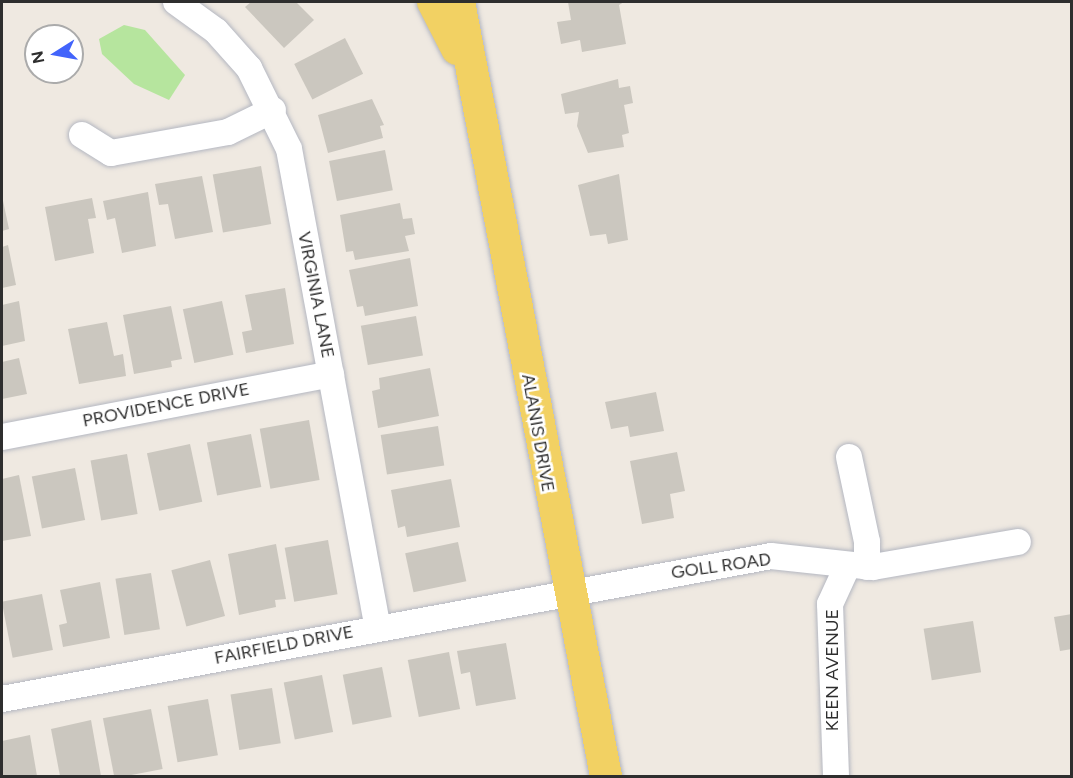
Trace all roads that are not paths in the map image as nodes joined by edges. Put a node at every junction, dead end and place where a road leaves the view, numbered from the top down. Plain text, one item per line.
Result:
1 (434, 2) edge
2 (459, 2) edge
3 (182, 3) edge
4 (475, 88) junction
5 (273, 110) junction
6 (82, 135) dead end
7 (331, 374) junction
8 (2, 437) edge
9 (849, 457) dead end
10 (1018, 542) dead end
11 (857, 567) junction
12 (567, 590) junction
13 (378, 627) junction
14 (2, 699) edge
15 (606, 777) edge
16 (837, 777) edge

1 - 4 main road, ALANIS DRIVE
2 - 4 main road, ALANIS DRIVE
3 - 5 street, VIRGINIA LANE
4 - 12 main road, ALANIS DRIVE
5 - 6 street
5 - 7 street, VIRGINIA LANE
7 - 8 street, PROVIDENCE DRIVE
7 - 13 street, VIRGINIA LANE
9 - 11 street
10 - 11 street, GOLL ROAD
11 - 12 street, GOLL ROAD
11 - 16 street, KEEN AVENUE
12 - 13 street, FAIRFIELD DRIVE
12 - 15 main road, ALANIS DRIVE
13 - 14 street, FAIRFIELD DRIVE

